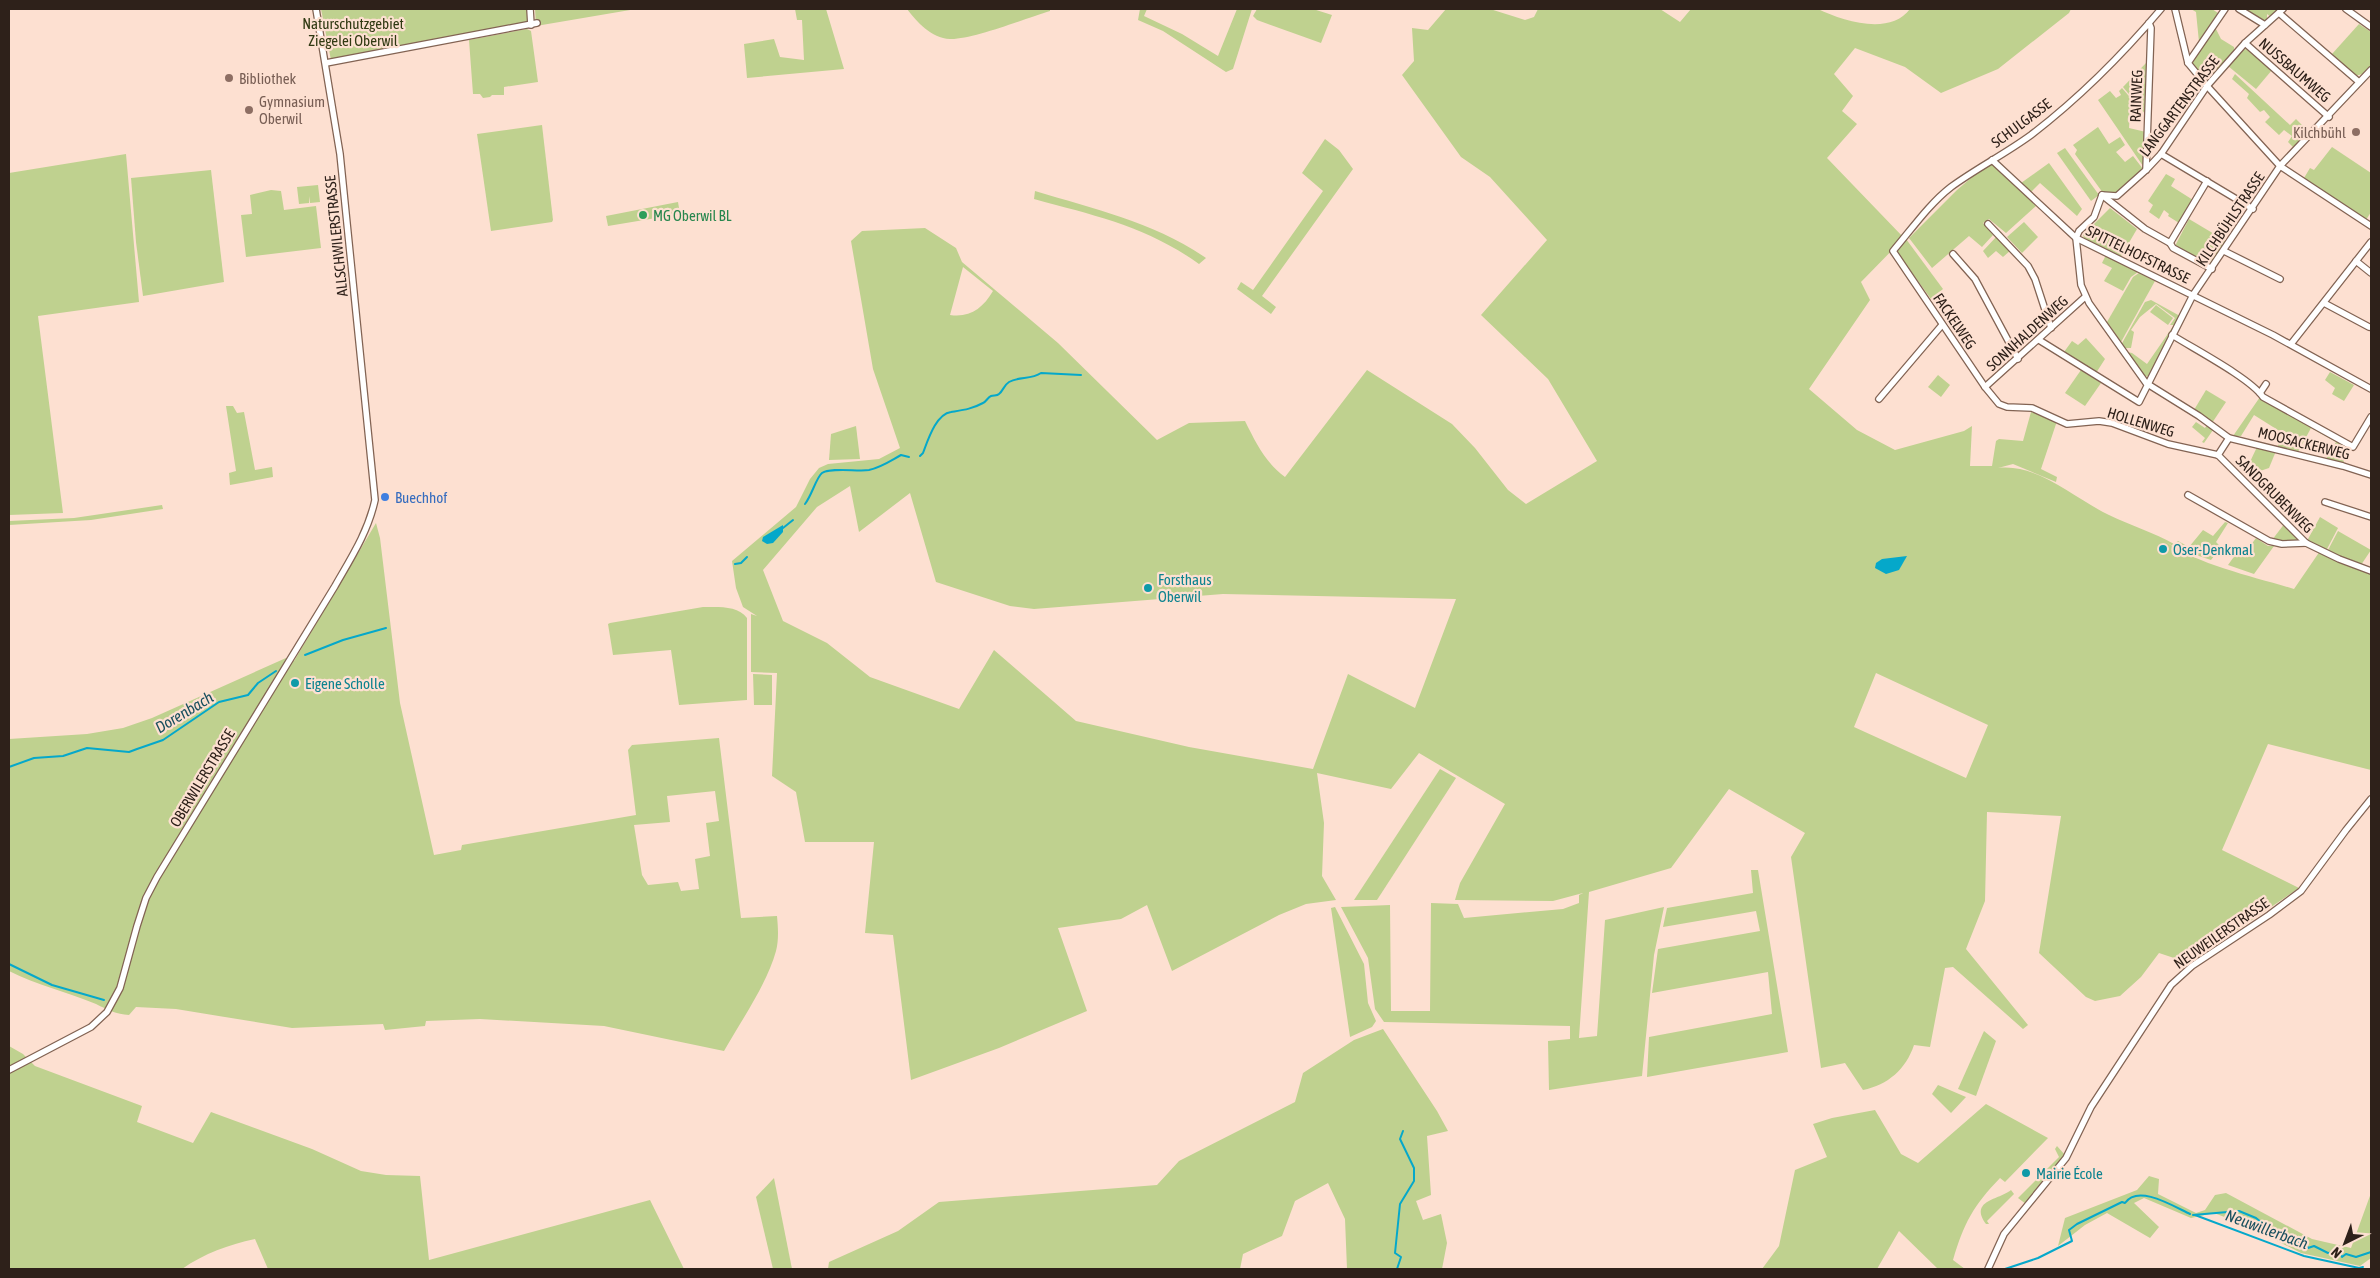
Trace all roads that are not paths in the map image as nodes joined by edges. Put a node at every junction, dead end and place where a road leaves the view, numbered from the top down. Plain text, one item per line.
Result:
1 (316, 9) edge
2 (530, 9) edge
3 (2162, 9) edge
4 (2175, 9) edge
5 (2225, 9) edge
6 (2239, 9) edge
7 (2346, 9) edge
8 (2281, 11) edge
9 (2149, 23) junction
10 (2265, 25) junction
11 (2371, 27) edge
12 (2244, 43) junction
13 (326, 63) junction
14 (2188, 63) junction
15 (2371, 70) edge
16 (2359, 82) junction
17 (2207, 86) junction
18 (2329, 117) junction
19 (2161, 154) junction
20 (1992, 160) junction
21 (2280, 166) junction
22 (2146, 170) junction
23 (2207, 181) junction
24 (2102, 195) junction
25 (2253, 209) junction
26 (1988, 224) dead end
27 (2371, 226) edge
28 (2076, 238) junction
29 (2170, 242) junction
30 (2371, 242) edge
31 (2224, 251) junction
32 (1893, 252) joint
33 (1952, 254) dead end
34 (2356, 262) junction
35 (2212, 269) junction
36 (2371, 273) edge
37 (2280, 279) dead end
38 (2194, 295) junction
39 (2085, 297) junction
40 (2324, 303) junction
41 (1942, 325) junction
42 (2368, 327) dead end
43 (2051, 328) junction
44 (2172, 335) junction
45 (2039, 340) junction
46 (2291, 344) junction
47 (2018, 359) junction
48 (2146, 383) junction
49 (2266, 384) dead end
50 (1985, 387) junction
51 (2371, 390) edge
52 (2260, 393) junction
53 (1879, 400) dead end
54 (2000, 404) joint
55 (2371, 417) edge
56 (2229, 438) junction
57 (2218, 455) junction
58 (371, 461) joint
59 (2371, 475) edge
60 (2188, 495) dead end
61 (2325, 502) dead end
62 (2371, 517) edge
63 (2306, 543) junction
64 (2371, 571) edge
65 (2371, 799) edge
66 (9, 1070) edge
67 (1988, 1269) edge

1 - 13 street, ALLSCHWILERSTRASSE
2 - 13 street
3 - 9 street, SCHULGASSE
4 - 14 street
5 - 14 street
6 - 10 street
7 - 11 street
8 - 10 street, LANGGARTENSTRASSE
8 - 16 street
9 - 20 street, SCHULGASSE
9 - 22 street, RAINWEG
10 - 12 street, LANGGARTENSTRASSE
12 - 17 street, LANGGARTENSTRASSE
12 - 18 street, NUSSBAUMWEG
13 - 58 street, ALLSCHWILERSTRASSE
14 - 17 street
15 - 16 street, KILCHBÜHLSTRASSE
16 - 18 street, KILCHBÜHLSTRASSE
17 - 19 street, LANGGARTENSTRASSE
17 - 21 street
18 - 21 street, KILCHBÜHLSTRASSE
19 - 22 street, LANGGARTENSTRASSE
19 - 23 street
20 - 28 street, SPITTELHOFSTRASSE
20 - 32 street, SCHULGASSE
21 - 25 street, KILCHBÜHLSTRASSE
21 - 27 street
22 - 24 street, LANGGARTENSTRASSE
23 - 25 street
23 - 29 street
24 - 28 street
24 - 29 street
25 - 31 street, KILCHBÜHLSTRASSE
26 - 43 street
28 - 38 street, SPITTELHOFSTRASSE
28 - 39 street
29 - 35 street
30 - 34 street
31 - 35 street, KILCHBÜHLSTRASSE
31 - 37 street
32 - 41 street, FACKELWEG
33 - 47 street
34 - 36 street
34 - 40 street
35 - 38 street, KILCHBÜHLSTRASSE
38 - 44 street, KILCHBÜHLSTRASSE
38 - 46 street, SPITTELHOFSTRASSE
39 - 43 street, SONNHALDENWEG
39 - 48 street
40 - 42 street
40 - 46 street
41 - 50 street, FACKELWEG
41 - 53 street
43 - 45 street, SONNHALDENWEG
44 - 48 street, KILCHBÜHLSTRASSE
44 - 52 street
45 - 47 street, SONNHALDENWEG
45 - 48 street, KILCHBÜHLSTRASSE
46 - 51 street, SPITTELHOFSTRASSE
47 - 50 street, SONNHALDENWEG
48 - 56 street
49 - 52 street
50 - 54 street, FACKELWEG
52 - 55 street
54 - 57 street, HOLLENWEG
56 - 57 street
56 - 59 street, MOOSACKERWEG
57 - 63 street, SANDGRUBENWEG
58 - 66 street, OBERWILERSTRASSE
60 - 63 street
61 - 62 street
63 - 64 street, SANDGRUBENWEG
65 - 67 street, NEUWEILERSTRASSE

